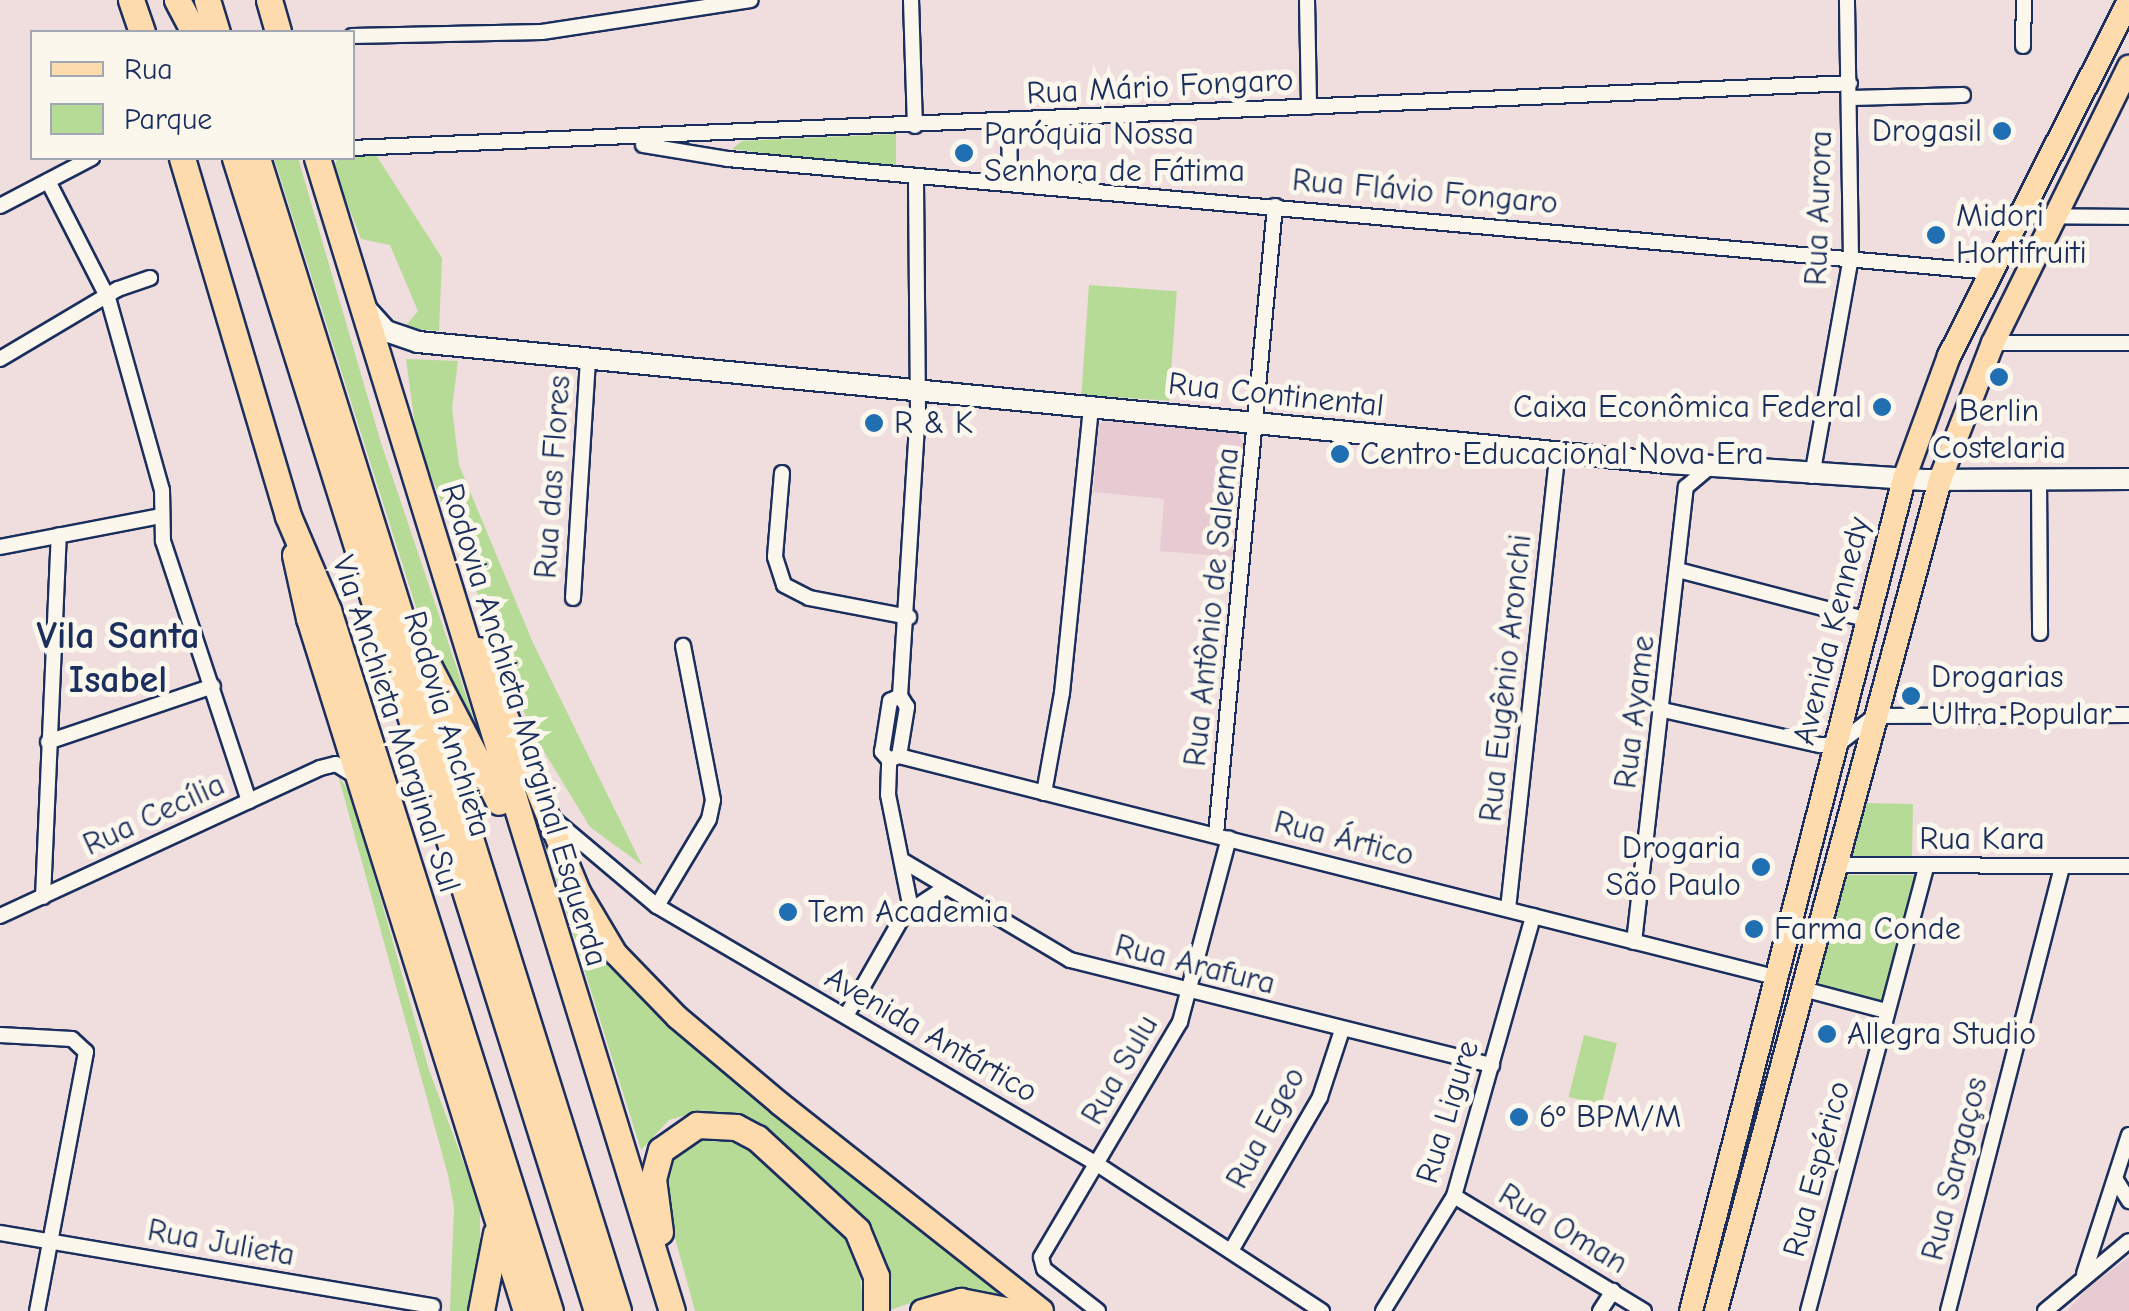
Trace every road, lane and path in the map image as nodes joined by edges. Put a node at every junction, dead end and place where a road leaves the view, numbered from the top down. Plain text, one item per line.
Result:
1 (132, 0) edge
2 (177, 0) edge
3 (185, 0) edge
4 (207, 0) edge
5 (268, 0) edge
6 (751, 0) edge
7 (911, 0) edge
8 (1307, 0) edge
9 (1846, 0) edge
10 (2024, 0) edge
11 (2129, 1) edge
12 (141, 30) edge
13 (193, 30) edge
14 (193, 30) edge
15 (217, 30) edge
16 (277, 30) edge
17 (355, 36) edge
18 (2023, 46) dead end
19 (2129, 67) edge
20 (1850, 90) junction
21 (1962, 95) dead end
22 (1309, 107) junction
23 (1009, 122) junction
24 (915, 126) junction
25 (729, 135) junction
26 (617, 140) junction
27 (355, 148) edge
28 (88, 160) edge
29 (183, 160) edge
30 (235, 160) edge
31 (258, 160) edge
32 (728, 160) junction
33 (323, 163) edge
34 (916, 176) junction
35 (48, 181) junction
36 (1010, 182) junction
37 (0, 206) edge
38 (1276, 206) junction
39 (2020, 216) junction
40 (2054, 216) junction
41 (2129, 217) edge
42 (1852, 258) junction
43 (1991, 272) junction
44 (150, 278) dead end
45 (358, 296) junction
46 (108, 298) junction
47 (418, 342) junction
48 (1993, 343) junction
49 (2129, 343) edge
50 (588, 358) junction
51 (0, 359) edge
52 (919, 388) junction
53 (1091, 408) junction
54 (395, 416) junction
55 (1258, 424) junction
56 (1558, 452) junction
57 (1668, 464) junction
58 (1710, 467) junction
59 (782, 474) dead end
60 (1812, 476) junction
61 (1904, 479) junction
62 (2129, 479) edge
63 (1940, 480) junction
64 (2040, 480) junction
65 (1686, 487) junction
66 (161, 516) junction
67 (288, 516) junction
68 (428, 522) junction
69 (59, 535) junction
70 (0, 547) edge
71 (1678, 570) junction
72 (574, 598) dead end
73 (395, 599) junction
74 (909, 616) junction
75 (1868, 620) junction
76 (2040, 633) dead end
77 (682, 646) dead end
78 (213, 686) junction
79 (1664, 710) junction
80 (2129, 715) edge
81 (1875, 716) junction
82 (343, 719) junction
83 (48, 742) junction
84 (1837, 744) junction
85 (894, 758) junction
86 (331, 764) junction
87 (363, 783) junction
88 (1044, 793) junction
89 (250, 800) junction
90 (541, 806) junction
91 (1222, 836) junction
92 (527, 856) junction
93 (905, 862) junction
94 (1834, 866) junction
95 (2129, 866) edge
96 (1926, 867) junction
97 (2062, 867) junction
98 (946, 887) junction
99 (43, 897) junction
100 (656, 906) junction
101 (1508, 909) junction
102 (908, 912) junction
103 (0, 916) edge
104 (1533, 916) junction
105 (1634, 942) junction
106 (1774, 978) junction
107 (1803, 989) junction
108 (1191, 992) junction
109 (1886, 1011) junction
110 (846, 1016) junction
111 (1342, 1030) junction
112 (0, 1035) edge
113 (1492, 1065) junction
114 (2129, 1135) edge
115 (1097, 1164) junction
116 (2116, 1180) junction
117 (1454, 1196) junction
118 (2129, 1200) edge
119 (498, 1218) junction
120 (0, 1234) edge
121 (2129, 1240) edge
122 (49, 1242) junction
123 (1232, 1249) junction
124 (2084, 1274) junction
125 (1613, 1290) junction
126 (1305, 1297) junction
127 (433, 1306) dead end
128 (37, 1311) edge
129 (482, 1311) edge
130 (526, 1311) edge
131 (550, 1311) edge
132 (597, 1311) edge
133 (618, 1311) edge
134 (672, 1311) edge
135 (876, 1311) edge
136 (922, 1311) edge
137 (1017, 1311) edge
138 (1042, 1311) edge
139 (1098, 1311) edge
140 (1322, 1311) edge
141 (1337, 1311) edge
142 (1383, 1311) edge
143 (1600, 1311) edge
144 (1644, 1311) edge
145 (1691, 1311) edge
146 (1716, 1311) edge
147 (1808, 1311) edge
148 (1948, 1311) edge
149 (2045, 1311) edge

1 - 12 highway
2 - 13 highway
3 - 14 highway
4 - 15 highway
5 - 16 highway
6 - 17 street
7 - 24 street
8 - 22 street
9 - 20 street, Rua Aurora
10 - 18 street
11 - 39 main road, Avenida Kennedy
19 - 40 main road, Avenida Kennedy
20 - 21 street, Rua Mário Fongaro
20 - 22 street, Rua Mário Fongaro
20 - 42 street, Rua Aurora
22 - 23 street, Rua Mário Fongaro
23 - 24 street, Rua Mário Fongaro
23 - 36 street
24 - 25 street, Rua Mário Fongaro
25 - 26 street, Rua Mário Fongaro
25 - 32 street
26 - 27 street, Rua Mário Fongaro
26 - 32 street, Rua Flávio Fongaro
28 - 35 street
29 - 67 highway, Via Anchieta Marginal Sul
30 - 132 highway, Rodovia Anchieta
31 - 73 highway, Rodovia Anchieta
32 - 34 street, Rua Flávio Fongaro
33 - 45 highway, Rodovia Anchieta Marginal Esquerda
34 - 36 street, Rua Flávio Fongaro
34 - 52 street
35 - 37 street
35 - 46 street
36 - 38 street, Rua Flávio Fongaro
38 - 42 street, Rua Flávio Fongaro
38 - 55 street, Rua Antônio de Salema
39 - 40 street
39 - 43 main road, Avenida Kennedy
40 - 41 street
40 - 48 main road, Avenida Kennedy
42 - 43 street, Rua Flávio Fongaro
42 - 60 street, Rua Aurora
43 - 61 main road, Avenida Kennedy
44 - 46 street
45 - 47 street, Rua Continental
45 - 54 highway, Rodovia Anchieta Marginal Esquerda
46 - 51 street
46 - 66 street
47 - 50 street, Rua Continental
47 - 54 street
48 - 49 street
48 - 63 main road, Avenida Kennedy
50 - 52 street, Rua Continental
50 - 72 street, Rua das Flores
52 - 53 street, Rua Continental
52 - 74 street
53 - 55 street, Rua Continental
53 - 88 street
54 - 68 highway, Rodovia Anchieta Marginal Esquerda
55 - 56 street, Rua Continental
55 - 91 street, Rua Antônio de Salema
56 - 57 street, Rua Continental
56 - 101 street, Rua Eugênio Aronchi
57 - 58 street, Rua Continental
57 - 65 street
58 - 60 street, Rua Continental
58 - 65 street
59 - 74 street
60 - 61 street, Rua Continental
61 - 63 street, Rua Continental
61 - 75 main road, Avenida Kennedy
62 - 64 street, Rua Continental
63 - 64 street, Rua Continental
63 - 81 main road, Avenida Kennedy
64 - 76 street
65 - 71 street, Rua Ayame
66 - 69 street
66 - 78 street
67 - 82 highway
67 - 131 highway, Via Anchieta Marginal Sul
68 - 90 main road
68 - 92 highway, Rodovia Anchieta Marginal Esquerda
69 - 70 street
69 - 83 street
71 - 75 street
71 - 79 street, Rua Ayame
73 - 92 highway
73 - 133 highway, Rodovia Anchieta
74 - 85 street
75 - 84 main road, Avenida Kennedy
77 - 100 street
78 - 83 street
78 - 89 street
79 - 84 street
79 - 105 street, Rua Ayame
80 - 81 street
81 - 84 street
81 - 94 main road, Avenida Kennedy
82 - 86 street
82 - 87 highway
83 - 99 street
84 - 106 main road, Avenida Kennedy
85 - 88 street, Rua Ártico
85 - 93 street
86 - 87 street
86 - 89 street, Rua Cecília
87 - 119 highway
88 - 91 street, Rua Ártico
89 - 99 street, Rua Cecília
90 - 100 street, Avenida Antártico
90 - 138 main road
91 - 101 street, Rua Ártico
91 - 108 street, Rua Sulu
92 - 134 highway, Rodovia Anchieta Marginal Esquerda
93 - 98 street, Rua Arafura
93 - 102 street
94 - 96 street, Rua Kara
94 - 107 main road, Avenida Kennedy
95 - 97 street, Rua Kara
96 - 97 street, Rua Kara
96 - 109 street, Rua Espérico
97 - 148 street, Rua Sargaços
98 - 102 street
98 - 108 street, Rua Arafura
99 - 103 street, Rua Cecília
100 - 110 street, Avenida Antártico
101 - 104 street, Rua Ártico
102 - 110 street
104 - 105 street, Rua Ártico
104 - 113 street, Rua Ligure
105 - 106 street, Rua Ártico
106 - 145 main road, Avenida Kennedy
107 - 109 street
107 - 146 main road, Avenida Kennedy
108 - 111 street, Rua Arafura
108 - 115 street, Rua Sulu
109 - 147 street, Rua Espérico
110 - 115 street, Avenida Antártico
111 - 113 street, Rua Arafura
111 - 123 street, Rua Egeo
112 - 122 street
113 - 117 street, Rua Ligure
114 - 116 street
115 - 123 street, Avenida Antártico
115 - 139 street, Rua Sulu
116 - 118 street
116 - 124 street
117 - 125 street, Rua Oman
117 - 142 street, Rua Ligure
119 - 129 highway
119 - 130 highway
120 - 122 street, Rua Julieta
121 - 124 street
122 - 127 street, Rua Julieta
122 - 128 street
123 - 126 street, Avenida Antártico
124 - 149 street
125 - 143 street
125 - 144 street, Rua Oman
126 - 140 street, Avenida Antártico
126 - 141 street, Avenida Antártico
134 - 135 highway
136 - 137 main road

